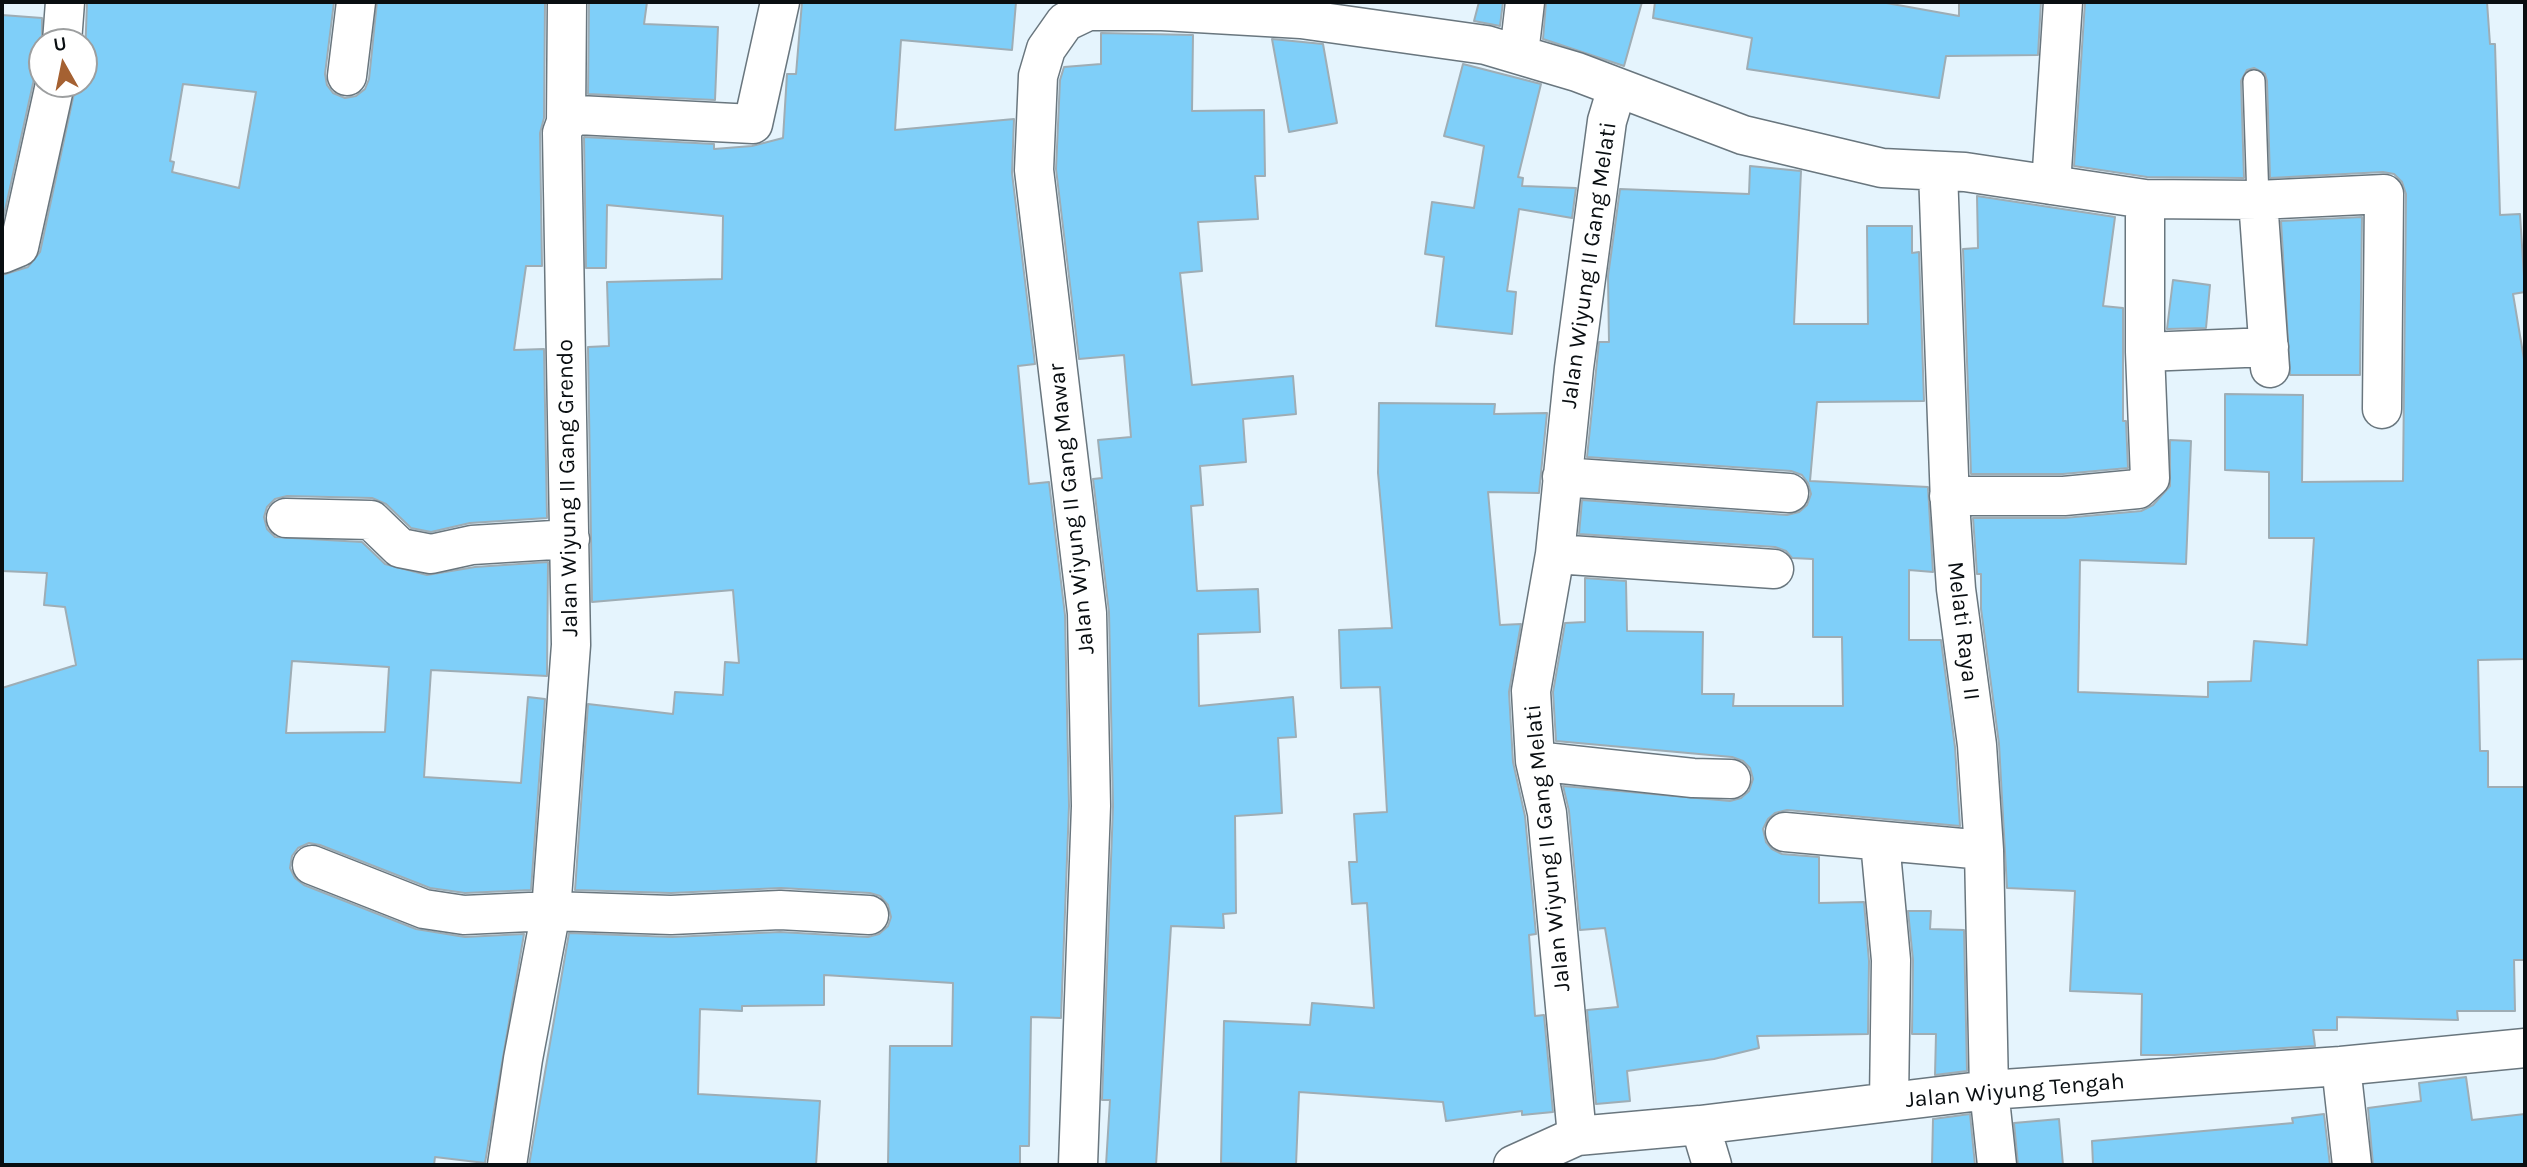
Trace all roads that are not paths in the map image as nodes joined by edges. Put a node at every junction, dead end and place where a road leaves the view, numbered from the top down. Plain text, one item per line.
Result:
1 (65, 2) edge
2 (356, 2) edge
3 (566, 2) edge
4 (780, 2) edge
5 (1525, 2) edge
6 (2063, 2) edge
7 (1088, 7) edge
8 (1389, 16) edge
9 (63, 28) edge
10 (1519, 54) junction
11 (347, 76) dead end
12 (2254, 81) dead end
13 (1617, 88) junction
14 (52, 98) edge
15 (566, 122) junction
16 (1938, 171) junction
17 (2051, 185) junction
18 (2144, 199) junction
19 (2258, 201) junction
20 (2, 254) edge
21 (2145, 352) junction
22 (2382, 409) dead end
23 (1562, 477) junction
24 (1789, 493) dead end
25 (1950, 496) junction
26 (286, 518) dead end
27 (570, 539) junction
28 (1555, 554) junction
29 (1774, 569) dead end
30 (1535, 761) junction
31 (1731, 779) dead end
32 (1785, 831) dead end
33 (1880, 842) junction
34 (1984, 850) junction
35 (312, 865) dead end
36 (551, 911) junction
37 (869, 915) dead end
38 (2525, 1048) edge
39 (2341, 1066) junction
40 (1989, 1090) junction
41 (1889, 1102) junction
42 (1700, 1125) junction
43 (1577, 1136) junction
44 (507, 1165) edge
45 (1078, 1165) edge
46 (1513, 1165) edge
47 (1712, 1165) edge
48 (1997, 1165) edge
49 (2351, 1165) edge

1 - 9 street
2 - 11 street
3 - 15 street, Jalan Wiyung II Gang Grendo
4 - 15 street
5 - 10 street
6 - 17 street
7 - 8 street
7 - 45 street, Jalan Wiyung II Gang Mawar
8 - 10 street
10 - 13 street
12 - 19 lane
13 - 16 street, Jalan Wiyung II Gang Melati
13 - 23 street, Jalan Wiyung II Gang Melati
14 - 20 street
15 - 27 street, Jalan Wiyung II Gang Grendo
16 - 17 street, Jalan Wiyung II Gang Melati
16 - 25 street, Melati Raya II
17 - 18 street, Jalan Wiyung II Gang Melati
18 - 19 street, Jalan Wiyung II Gang Melati
18 - 21 street
19 - 21 street
19 - 22 street, Jalan Wiyung II Gang Melati
21 - 25 street
23 - 24 street
23 - 28 street, Jalan Wiyung II Gang Melati
25 - 34 street, Melati Raya II
26 - 27 street
27 - 36 street, Jalan Wiyung II Gang Grendo
28 - 29 street
28 - 30 street, Jalan Wiyung II Gang Melati
30 - 31 street
30 - 43 street, Jalan Wiyung II Gang Melati
32 - 33 street
33 - 34 street
33 - 41 street
34 - 40 street, Melati Raya II
35 - 36 street
36 - 37 street
36 - 44 street, Jalan Wiyung II Gang Grendo
38 - 39 street, Jalan Wiyung Tengah
39 - 40 street, Jalan Wiyung Tengah
39 - 49 street
40 - 41 street, Jalan Wiyung Tengah
40 - 48 street, Melati Raya II
41 - 42 street, Jalan Wiyung Tengah
42 - 43 street, Jalan Wiyung Tengah
42 - 47 street
43 - 46 street, Jalan Wiyung Tengah

